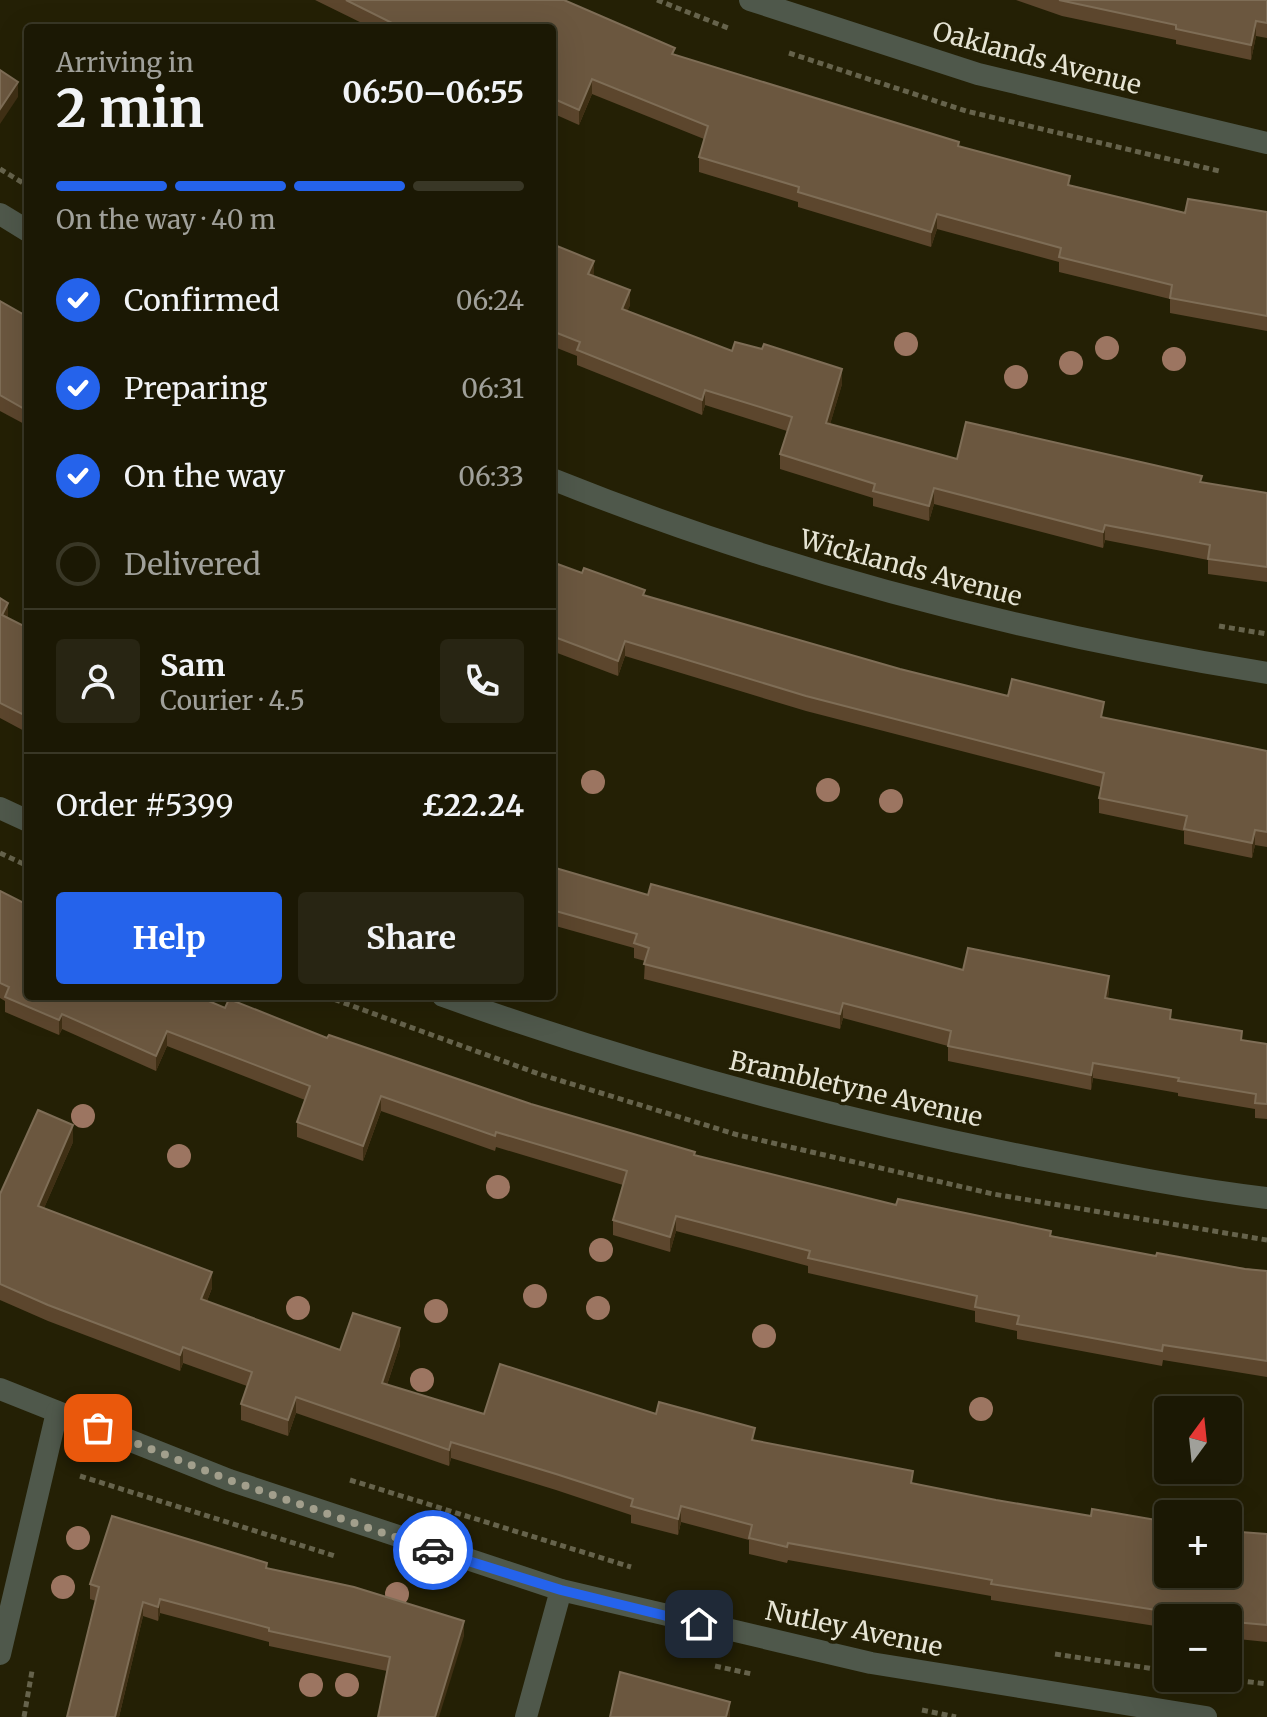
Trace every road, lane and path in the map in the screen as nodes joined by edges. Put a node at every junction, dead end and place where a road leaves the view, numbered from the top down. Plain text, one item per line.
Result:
1 (750, 0) edge
2 (1267, 143) edge
3 (0, 169) edge
4 (24, 184) edge
5 (0, 214) edge
6 (24, 229) edge
7 (556, 480) edge
8 (1216, 625) dead end
9 (1267, 634) edge
10 (1267, 673) edge
11 (0, 808) edge
12 (24, 819) edge
13 (0, 853) edge
14 (24, 864) edge
15 (455, 1000) edge
16 (1267, 1198) edge
17 (0, 1389) edge
18 (57, 1412) junction
19 (80, 1476) dead end
20 (338, 1476) dead end
21 (344, 1558) dead end
22 (642, 1570) dead end
23 (561, 1590) junction
24 (1047, 1653) dead end
25 (0, 1654) edge
26 (1154, 1669) edge
27 (1242, 1681) edge
28 (1267, 1684) edge
29 (526, 1717) edge
30 (1206, 1717) edge

1 - 2 street, Oaklands Avenue
3 - 4 path
5 - 6 street
7 - 10 street, Wicklands Avenue
8 - 9 path
11 - 12 street
13 - 14 path
15 - 16 street, Brambletyne Avenue
17 - 18 street, Nutley Avenue
18 - 23 street, Nutley Avenue
18 - 25 street
19 - 21 path
20 - 22 path
23 - 29 street
23 - 30 street, Nutley Avenue
24 - 26 path
27 - 28 path

